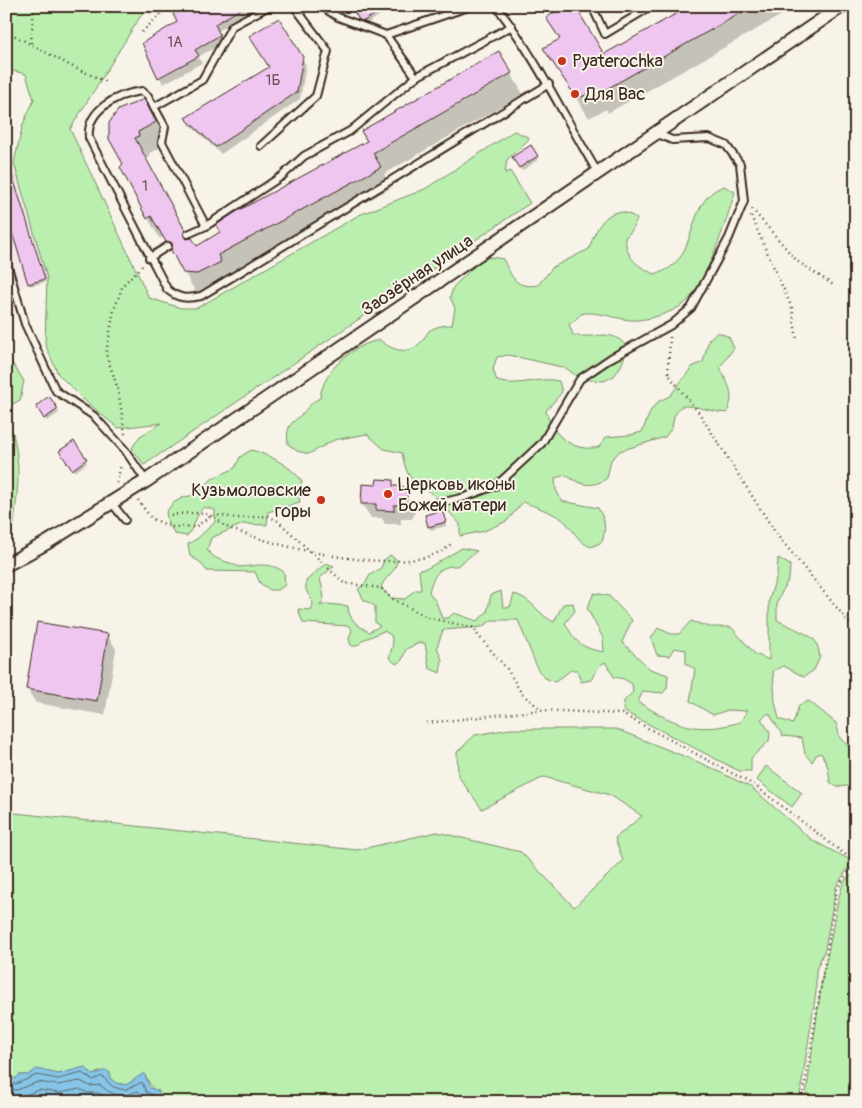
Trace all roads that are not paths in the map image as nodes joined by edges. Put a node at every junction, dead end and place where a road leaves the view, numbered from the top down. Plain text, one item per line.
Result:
1 (269, 6) edge
2 (294, 6) edge
3 (321, 6) edge
4 (471, 6) edge
5 (496, 6) edge
6 (592, 6) edge
7 (652, 6) edge
8 (842, 6) edge
9 (512, 26) junction
10 (386, 35) junction
11 (416, 77) junction
12 (549, 84) junction
13 (154, 107) junction
14 (658, 134) junction
15 (261, 146) dead end
16 (598, 173) junction
17 (206, 226) junction
18 (188, 234) dead end
19 (168, 246) dead end
20 (149, 258) junction
21 (6, 260) edge
22 (146, 480) junction
23 (111, 502) junction
24 (440, 502) dead end
25 (125, 520) dead end
26 (6, 566) edge

1 - 13 lane
2 - 15 lane
3 - 10 lane
4 - 10 lane
5 - 9 lane
6 - 7 lane
8 - 14 street, Заозёрная улица
9 - 11 lane
9 - 12 lane
10 - 11 lane
11 - 17 lane
12 - 16 lane
12 - 20 lane
13 - 17 lane
13 - 20 lane
14 - 16 street, Заозёрная улица
14 - 24 lane
16 - 22 street, Заозёрная улица
17 - 18 lane
19 - 20 lane
21 - 22 lane
22 - 23 street, Заозёрная улица
23 - 25 lane
23 - 26 street, Заозёрная улица

